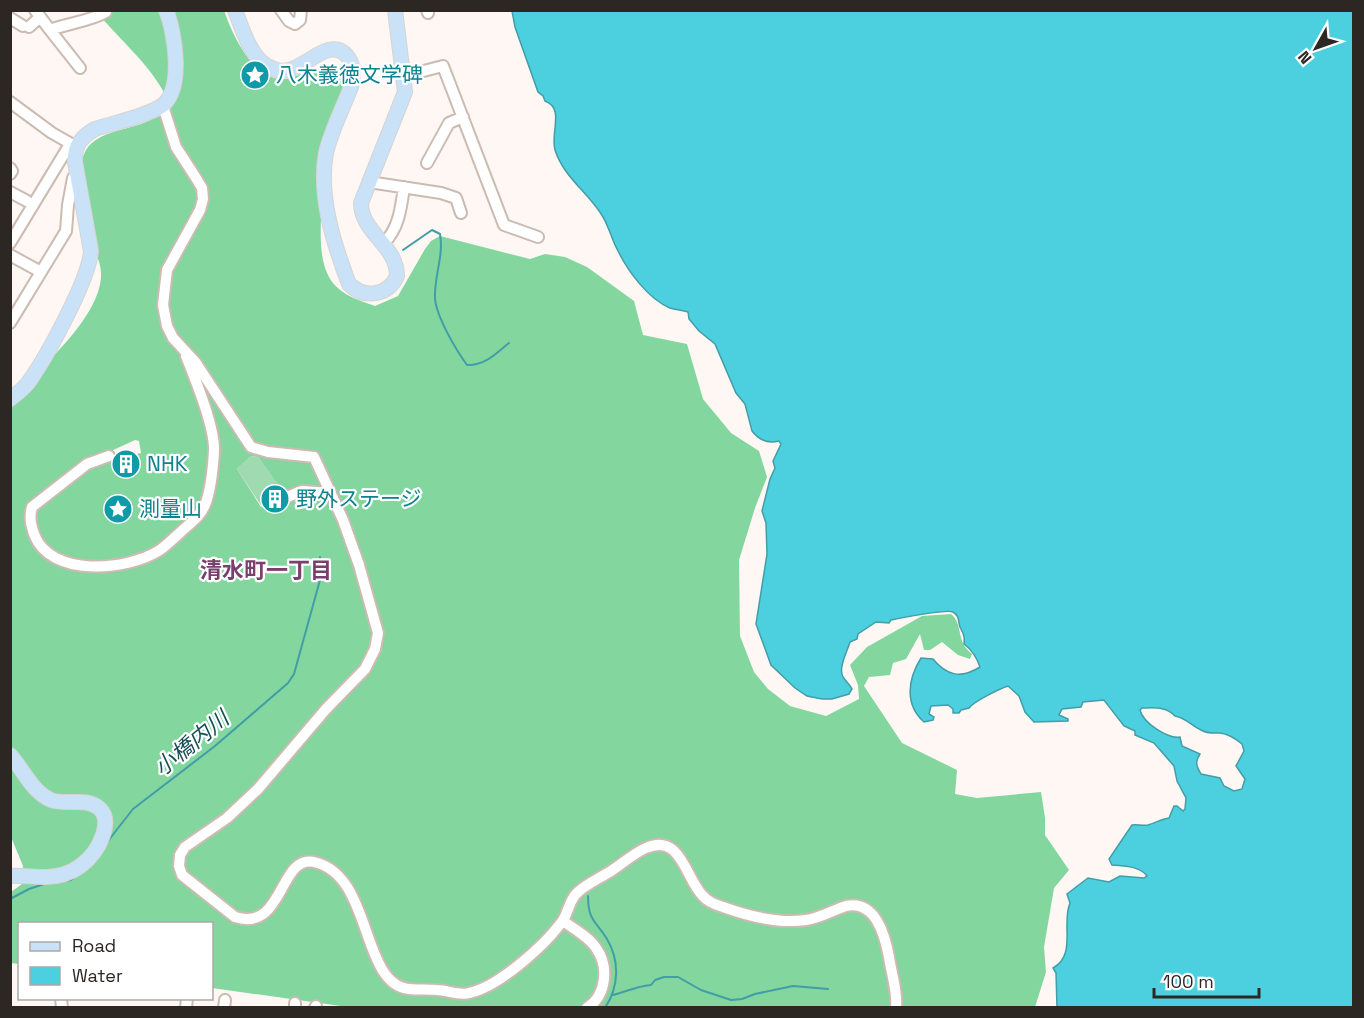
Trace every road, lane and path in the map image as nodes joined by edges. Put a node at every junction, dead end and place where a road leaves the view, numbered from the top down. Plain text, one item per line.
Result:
1 (166, 10) edge
2 (235, 10) edge
3 (281, 10) edge
4 (301, 10) edge
5 (395, 10) edge
6 (106, 12) edge
7 (38, 14) edge
8 (10, 18) edge
9 (50, 30) junction
10 (80, 68) dead end
11 (404, 76) junction
12 (10, 102) edge
13 (163, 106) junction
14 (463, 117) junction
15 (73, 145) junction
16 (427, 163) dead end
17 (10, 168) edge
18 (77, 173) junction
19 (10, 174) edge
20 (369, 182) junction
21 (404, 187) junction
22 (10, 192) edge
23 (27, 201) dead end
24 (461, 213) dead end
25 (538, 237) dead end
26 (12, 238) edge
27 (384, 243) junction
28 (10, 255) edge
29 (41, 272) junction
30 (10, 323) edge
31 (184, 350) junction
32 (10, 399) edge
33 (109, 456) dead end
34 (331, 493) junction
35 (287, 497) dead end
36 (10, 755) edge
37 (10, 876) edge
38 (563, 921) junction
39 (587, 1008) edge
40 (896, 1008) edge

1 - 13 main road
2 - 27 main road
3 - 4 street
5 - 11 main road
6 - 9 street
7 - 8 street
7 - 9 street
9 - 10 street
11 - 14 street
11 - 20 main road
12 - 15 street
13 - 15 main road
13 - 31 street
14 - 16 street
14 - 25 street
15 - 18 main road
15 - 26 street
17 - 19 street
18 - 29 street
18 - 32 main road
20 - 21 street
20 - 27 main road
21 - 24 street
21 - 27 street
22 - 23 street
28 - 29 street
29 - 30 street
31 - 33 street
31 - 34 street
34 - 35 street
34 - 38 street
36 - 37 main road
38 - 39 street
38 - 40 street

